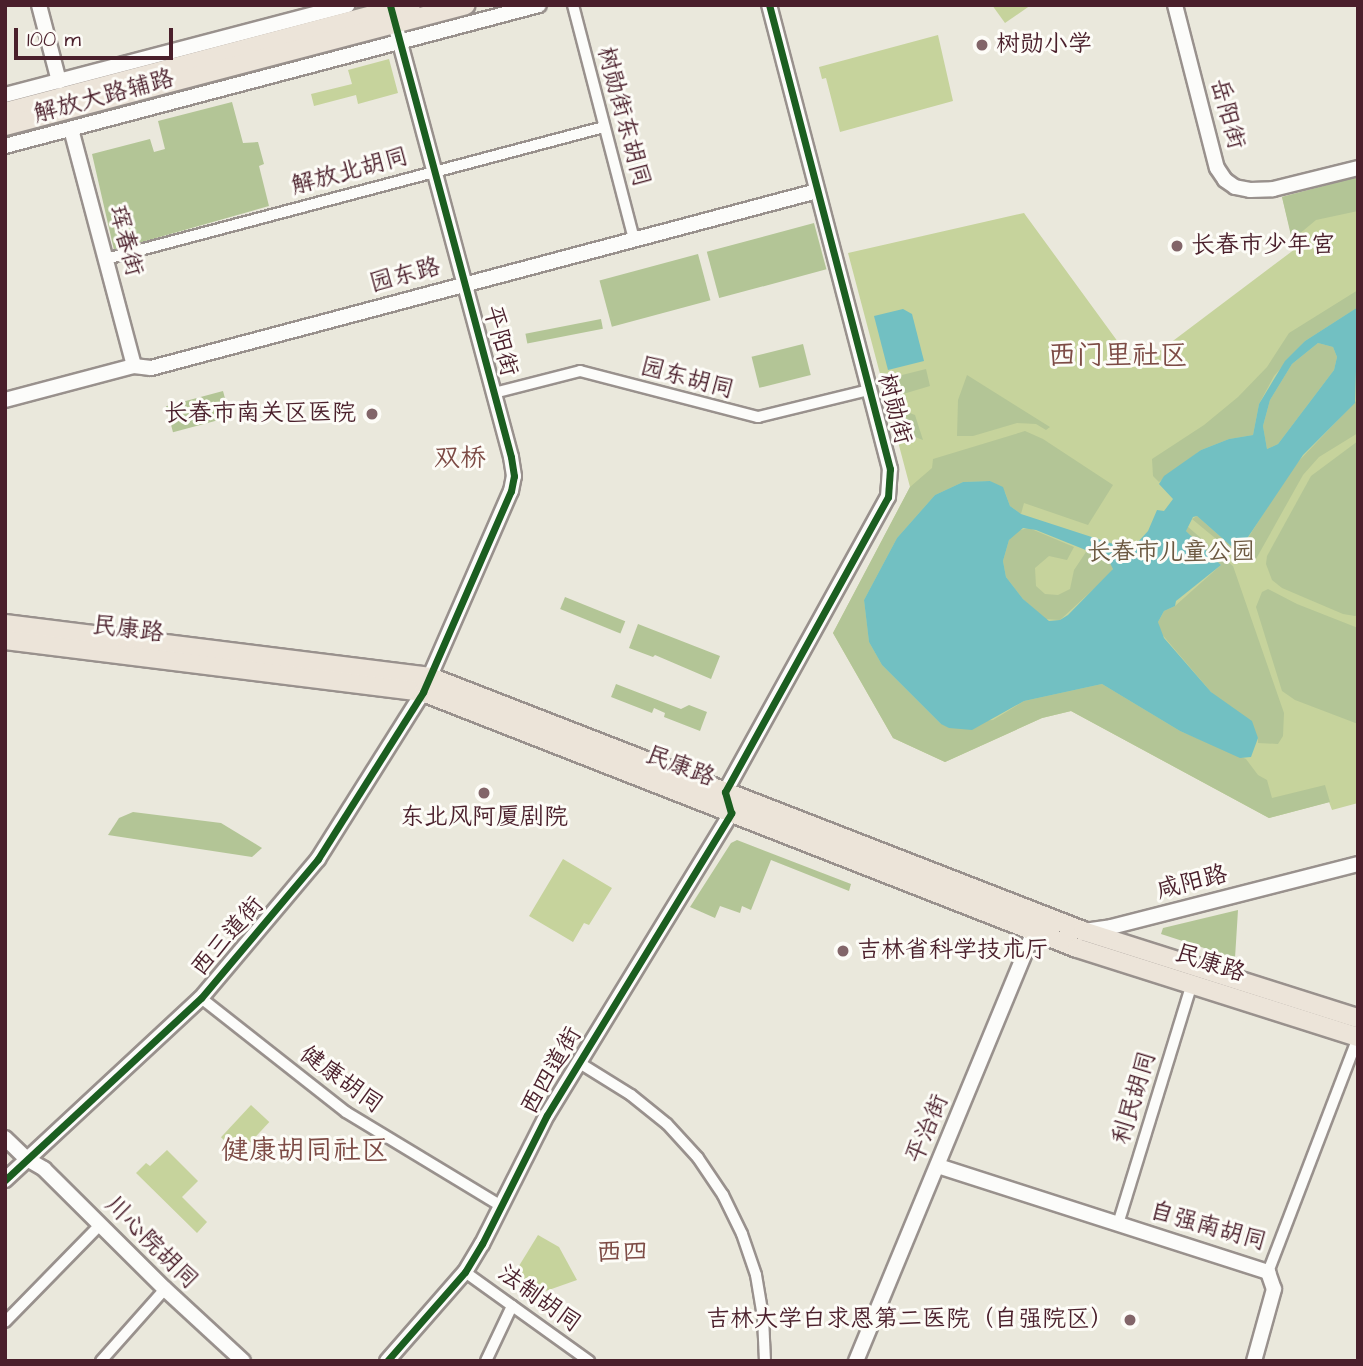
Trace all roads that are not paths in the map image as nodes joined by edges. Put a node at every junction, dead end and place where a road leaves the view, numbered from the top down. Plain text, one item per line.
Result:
1 (39, 5) edge
2 (347, 5) edge
3 (411, 5) edge
4 (465, 5) edge
5 (539, 5) edge
6 (573, 5) edge
7 (769, 5) edge
8 (1175, 5) edge
9 (392, 13) edge
10 (400, 42) junction
11 (59, 81) junction
12 (5, 95) edge
13 (5, 112) edge
14 (5, 126) edge
15 (604, 127) junction
16 (71, 129) junction
17 (5, 146) edge
18 (1358, 168) edge
19 (435, 172) junction
20 (817, 191) junction
21 (634, 239) junction
22 (106, 259) junction
23 (465, 284) junction
24 (134, 366) junction
25 (869, 390) junction
26 (494, 393) junction
27 (5, 400) edge
28 (5, 624) edge
29 (5, 640) edge
30 (427, 684) junction
31 (725, 792) junction
32 (731, 813) junction
33 (1358, 864) edge
34 (1038, 923) junction
35 (1083, 931) junction
36 (1192, 984) junction
37 (201, 998) junction
38 (1358, 1018) edge
39 (1358, 1037) edge
40 (578, 1062) junction
41 (5, 1138) edge
42 (27, 1159) junction
43 (937, 1166) junction
44 (5, 1180) edge
45 (501, 1206) junction
46 (1118, 1224) junction
47 (100, 1225) junction
48 (466, 1272) junction
49 (1268, 1272) junction
50 (165, 1289) junction
51 (512, 1306) junction
52 (5, 1322) edge
53 (101, 1361) edge
54 (243, 1361) edge
55 (387, 1361) edge
56 (486, 1361) edge
57 (589, 1361) edge
58 (765, 1361) edge
59 (856, 1361) edge
60 (1254, 1361) edge

1 - 11 street
2 - 11 street, 解放大路辅路
3 - 9 main road
4 - 9 main road
5 - 10 street, 解放大路辅路
6 - 15 street, 树勋街东胡同
7 - 20 street, 树勋街
8 - 18 street, 岳阳街
9 - 10 street, 平阳街
9 - 13 main road
9 - 14 main road
10 - 16 street, 解放大路辅路
10 - 19 street, 平阳街
11 - 12 street, 解放大路辅路
15 - 19 street, 解放北胡同
15 - 21 street, 树勋街东胡同
16 - 17 street, 解放大路辅路
16 - 22 street, 珲春街
19 - 22 street, 解放北胡同
19 - 23 street, 平阳街
20 - 21 street, 园东路
20 - 25 street, 树勋街
21 - 23 street, 园东路
22 - 24 street, 珲春街
23 - 24 street, 园东路
23 - 26 street, 平阳街
24 - 27 street, 园东路
25 - 26 street, 园东胡同
25 - 31 street, 树勋街
26 - 30 street, 平阳街
28 - 30 main road, 民康路
29 - 30 main road, 民康路
30 - 31 main road, 民康路
30 - 32 main road, 民康路
30 - 37 street, 西三道街
31 - 32 street
31 - 34 main road, 民康路
32 - 34 main road, 民康路
32 - 40 street, 西四道街
33 - 35 street, 咸阳路
34 - 35 main road, 民康路
34 - 36 main road, 民康路
34 - 43 street, 平治街
35 - 38 main road, 民康路
36 - 39 main road, 民康路
36 - 46 street, 利民胡同
37 - 42 street, 西三道街
37 - 45 street, 健康胡同
39 - 49 street, 自强南胡同
40 - 45 street, 西四道街
40 - 58 street
41 - 42 street, 川心院胡同
42 - 44 street, 西三道街
42 - 47 street, 川心院胡同
43 - 46 street, 自强南胡同
43 - 59 street, 平治街
45 - 48 street, 西四道街
46 - 49 street, 自强南胡同
47 - 50 street, 川心院胡同
47 - 52 street
48 - 51 street, 法制胡同
48 - 55 street, 西四道街
49 - 60 street
50 - 53 street
50 - 54 street, 川心院胡同
51 - 56 street
51 - 57 street, 法制胡同

